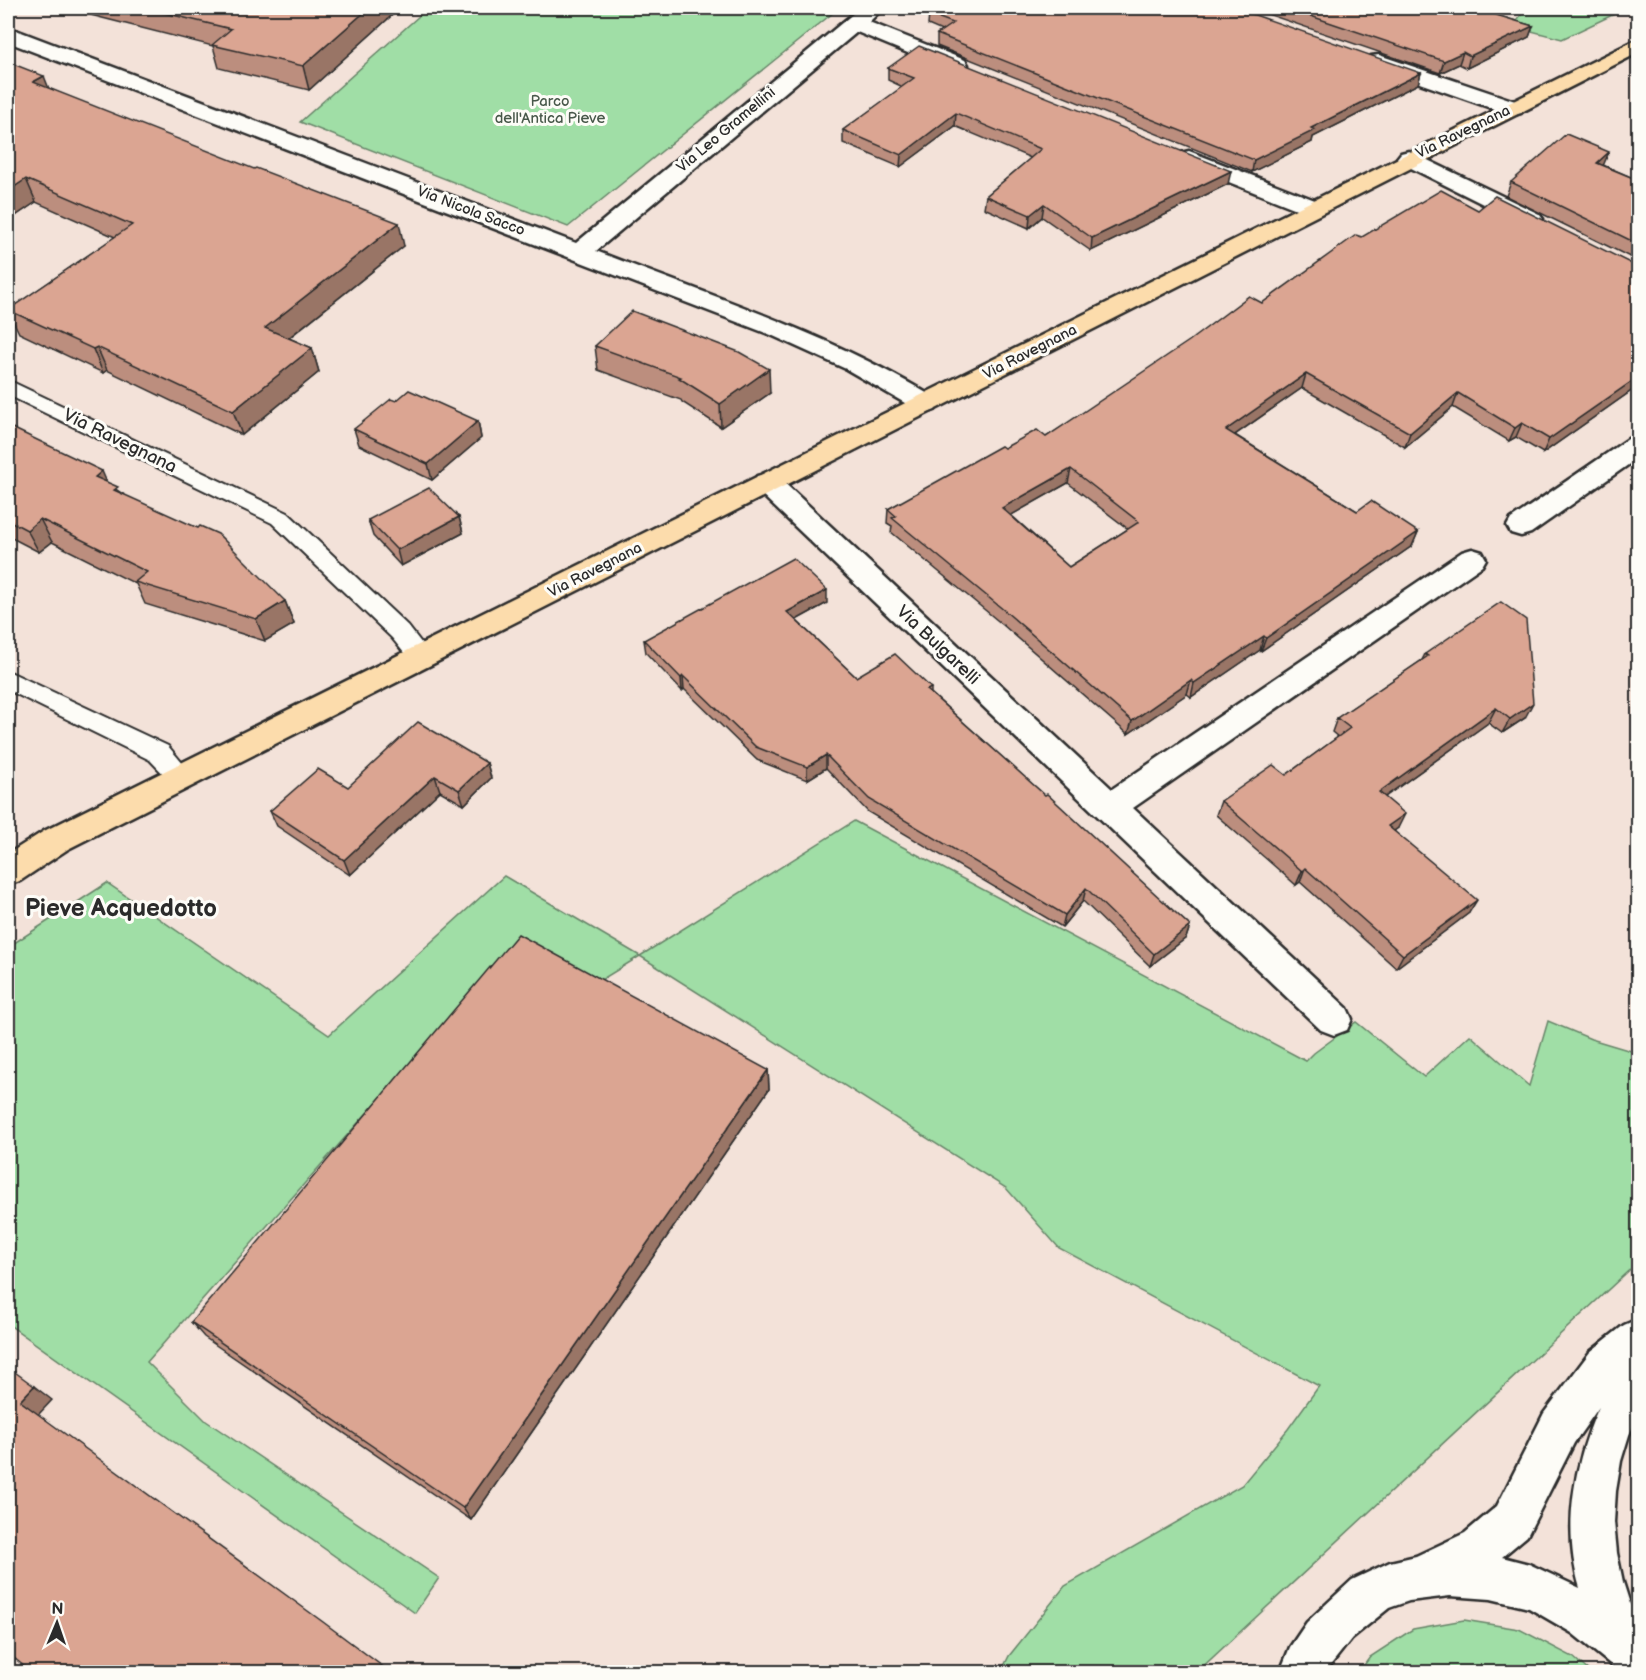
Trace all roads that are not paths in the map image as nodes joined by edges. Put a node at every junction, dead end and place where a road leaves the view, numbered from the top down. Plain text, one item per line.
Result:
1 (873, 8) edge
2 (854, 23) junction
3 (8, 35) edge
4 (1638, 45) edge
5 (1358, 53) edge
6 (977, 73) edge
7 (1513, 108) junction
8 (1173, 151) edge
9 (1409, 158) junction
10 (1312, 207) junction
11 (1556, 231) edge
12 (580, 252) junction
13 (8, 387) edge
14 (926, 404) junction
15 (1638, 445) edge
16 (767, 483) junction
17 (1521, 526) dead end
18 (1472, 559) dead end
19 (421, 658) junction
20 (8, 680) edge
21 (182, 777) junction
22 (1110, 807) junction
23 (8, 871) edge
24 (1334, 1019) dead end
25 (1638, 1339) edge
26 (1638, 1379) edge
27 (1418, 1576) junction
28 (1638, 1658) edge
29 (1302, 1672) edge

1 - 2 street, Via Leo Gramellini
2 - 6 street
2 - 12 street, Via Leo Gramellini
3 - 12 street, Via Nicola Sacco
4 - 7 main road, Via Ravegnana
5 - 7 street
7 - 9 main road, Via Ravegnana
8 - 10 street
9 - 10 main road, Via Ravegnana
9 - 11 street
10 - 14 main road, Via Ravegnana
12 - 14 street, Via Nicola Sacco
13 - 19 lane, Via Ravegnana
14 - 16 main road, Via Ravegnana
15 - 17 street
16 - 19 main road, Via Ravegnana
16 - 22 street, Via Bulgarelli
18 - 22 street
19 - 21 main road, Via Ravegnana
20 - 21 lane
21 - 23 main road, Via Ravegnana
22 - 24 street, Via Bulgarelli
25 - 27 street
26 - 28 street
27 - 28 street
27 - 29 street

